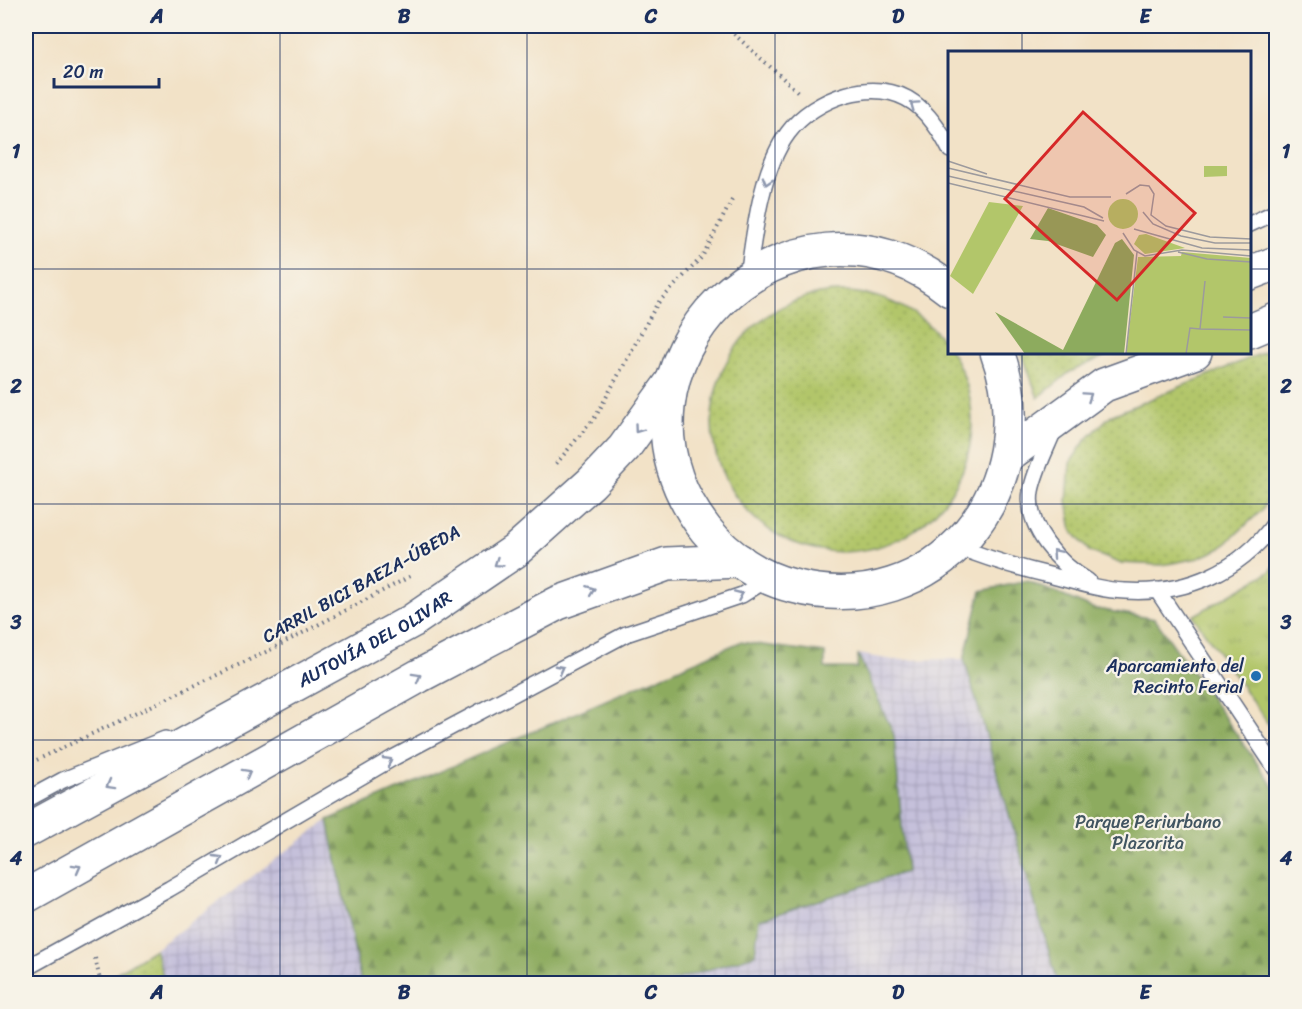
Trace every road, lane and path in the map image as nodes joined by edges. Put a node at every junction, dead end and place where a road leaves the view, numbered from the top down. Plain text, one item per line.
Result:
1 (725, 26) edge
2 (803, 86) dead end
3 (795, 90) junction
4 (789, 97) dead end
5 (817, 105) junction
6 (948, 146) edge
7 (736, 192) dead end
8 (1276, 212) edge
9 (1251, 224) edge
10 (1276, 263) edge
11 (1251, 273) edge
12 (748, 277) junction
13 (948, 289) edge
14 (1276, 320) edge
15 (1251, 331) edge
16 (998, 354) edge
17 (1189, 354) edge
18 (672, 381) junction
19 (1061, 415) junction
20 (1007, 456) junction
21 (549, 473) dead end
22 (1276, 521) edge
23 (956, 546) junction
24 (740, 561) junction
25 (418, 573) dead end
26 (769, 578) junction
27 (1102, 588) junction
28 (1157, 590) junction
29 (274, 696) junction
30 (26, 765) edge
31 (1276, 769) edge
32 (26, 800) edge
33 (26, 831) edge
34 (26, 896) edge
35 (26, 968) edge

1 - 3 path
2 - 3 path
3 - 4 path
3 - 5 path
6 -> 5 lane
5 -> 12 lane
7 - 21 path
8 - 9 lane
10 - 11 highway
12 - 13 highway
12 - 18 highway
14 - 15 highway
16 - 20 highway
19 -> 17 highway
18 - 24 highway
18 -> 29 highway, AUTOVÍA DEL OLIVAR
19 - 20 highway
27 -> 19 lane
20 - 23 highway
22 - 28 lane
23 - 26 highway
23 - 27 lane
24 - 26 highway
34 -> 24 highway
25 - 30 path, CARRIL BICI BAEZA-ÚBEDA
35 -> 26 lane
27 - 28 lane
28 - 31 lane
29 - 32 lane
29 -> 33 highway, AUTOVÍA DEL OLIVAR

